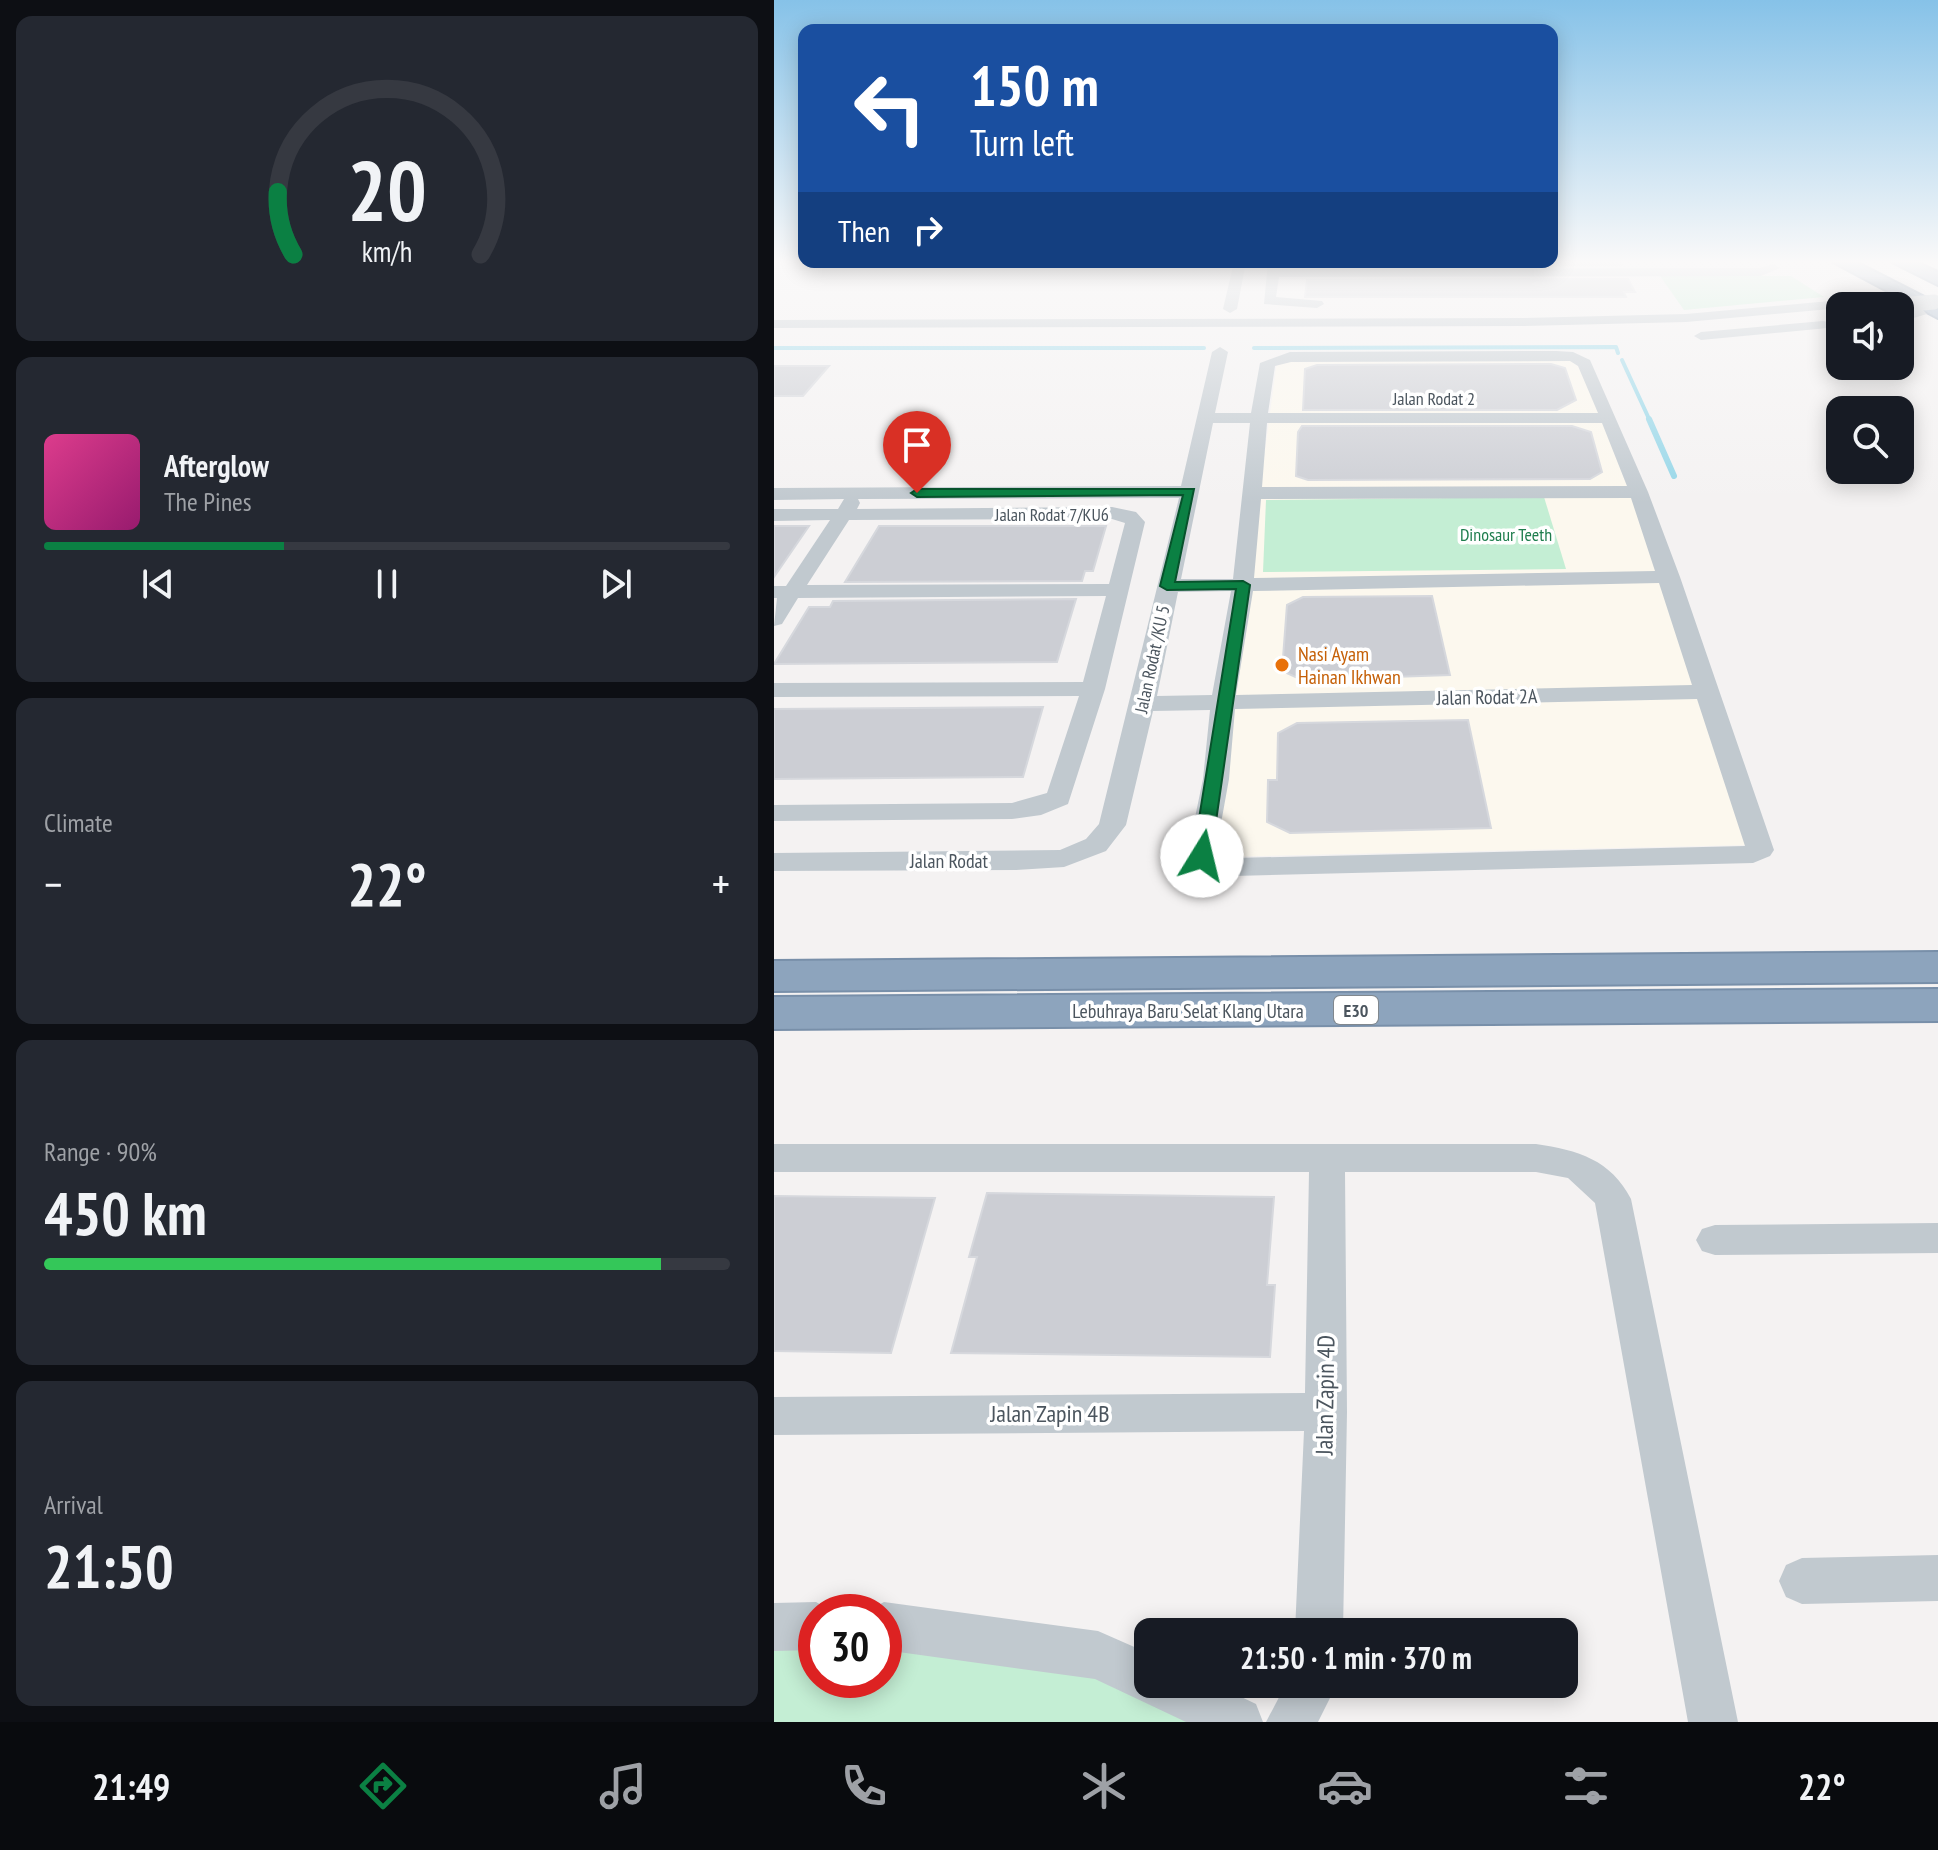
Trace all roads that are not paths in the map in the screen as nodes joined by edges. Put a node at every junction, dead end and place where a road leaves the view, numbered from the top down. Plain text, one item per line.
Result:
1 (1209, 342) edge
2 (1205, 418) junction
3 (1259, 418) junction
4 (1608, 418) junction
5 (1190, 492) junction
6 (1639, 492) junction
7 (857, 493) junction
8 (1253, 493) junction
9 (774, 494) edge
10 (774, 515) edge
11 (842, 515) junction
12 (1670, 577) junction
13 (1243, 585) junction
14 (1167, 586) junction
15 (1118, 590) junction
16 (783, 592) edge
17 (774, 619) edge
18 (1093, 689) junction
19 (774, 690) edge
20 (1704, 692) junction
21 (1223, 703) junction
22 (1143, 704) junction
23 (774, 813) edge
24 (1112, 825) joint
25 (774, 862) edge
26 (1938, 943) edge
27 (1938, 967) edge
28 (1567, 970) junction
29 (774, 976) edge
30 (1938, 1005) edge
31 (1231, 1011) junction
32 (774, 1013) edge
33 (1938, 1027) edge
34 (774, 1158) edge
35 (1327, 1158) junction
36 (1938, 1238) edge
37 (1715, 1240) dead end
38 (1326, 1412) junction
39 (774, 1416) edge
40 (1938, 1578) edge
41 (1802, 1581) dead end
42 (1319, 1618) edge
43 (798, 1626) edge
44 (774, 1627) edge
45 (902, 1628) edge
46 (1134, 1672) edge
47 (1190, 1698) edge
48 (1305, 1698) edge
49 (1238, 1722) edge
50 (1291, 1722) edge
51 (1713, 1722) edge

1 - 2 street, Jalan Rodat /KU 5
2 - 3 street, Jalan Rodat 2
2 - 5 street, Jalan Rodat /KU 5
3 - 4 street, Jalan Rodat 2
3 - 4 street
3 - 8 street
4 - 6 street
5 - 7 street
5 - 14 street, Jalan Rodat /KU 5
6 - 8 street
6 - 12 street
7 - 9 street
7 - 11 street
8 - 13 street
10 - 11 street, Jalan Rodat 7/KU6
11 - 15 street, Jalan Rodat 7/KU6
11 - 16 street
12 - 13 street
12 - 20 street
13 - 14 street
13 - 21 street
14 - 22 street, Jalan Rodat /KU 5
15 - 16 street
15 - 18 street
16 - 17 street
18 - 19 street
18 - 23 street
20 - 21 street, Jalan Rodat 2A
20 - 21 street
21 - 22 street, Jalan Rodat 2A
22 - 24 street, Jalan Rodat /KU 5
24 - 25 street, Jalan Rodat
26 - 28 highway
27 - 28 highway, Lebuhraya Baru Selat Klang Utara / E30
28 - 29 highway, Lebuhraya Baru Selat Klang Utara / E30
30 - 31 highway, Lebuhraya Baru Selat Klang Utara / E30
31 - 32 highway, Lebuhraya Baru Selat Klang Utara / E30
31 - 33 highway
34 - 35 street
35 - 38 street, Jalan Zapin 4D
35 - 51 street
36 - 37 street
38 - 39 street, Jalan Zapin 4B
38 - 42 street, Jalan Zapin 4D
40 - 41 street
43 - 44 street
45 - 46 street
47 - 49 street
48 - 50 street

